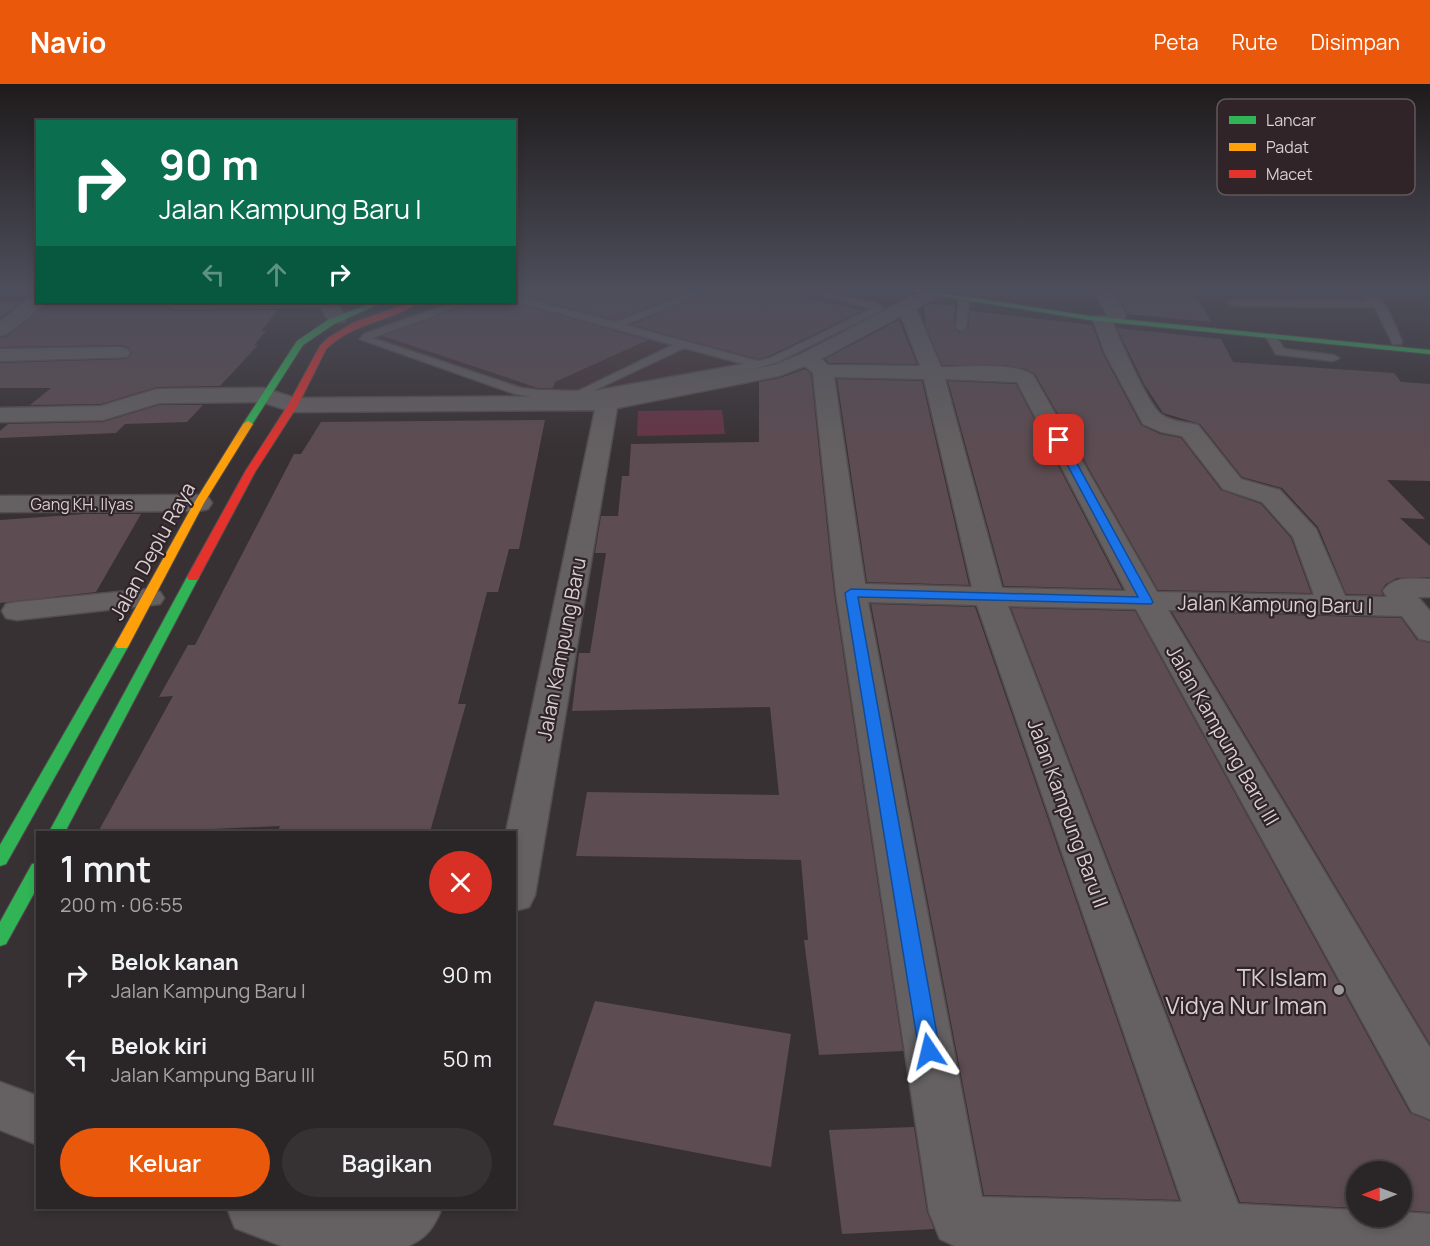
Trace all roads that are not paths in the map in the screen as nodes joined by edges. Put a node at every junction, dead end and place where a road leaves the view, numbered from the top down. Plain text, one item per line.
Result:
1 (299, 344) edge
2 (326, 344) edge
3 (380, 344) edge
4 (684, 344) joint
5 (806, 344) edge
6 (843, 344) edge
7 (923, 344) edge
8 (1111, 344) edge
9 (1275, 344) edge
10 (1348, 344) edge
11 (1430, 352) edge
12 (120, 353) dead end
13 (0, 355) edge
14 (1333, 358) dead end
15 (815, 364) junction
16 (757, 365) junction
17 (933, 372) junction
18 (264, 395) junction
19 (574, 396) junction
20 (611, 397) junction
21 (293, 405) junction
22 (0, 415) edge
23 (250, 472) junction
24 (218, 473) junction
25 (199, 503) junction
26 (0, 504) edge
27 (851, 593) junction
28 (989, 595) junction
29 (149, 598) junction
30 (1420, 598) edge
31 (1147, 602) junction
32 (1333, 605) junction
33 (17, 611) dead end
34 (1430, 632) edge
35 (58, 831) edge
36 (0, 860) edge
37 (36, 873) edge
38 (516, 885) edge
39 (0, 939) edge
40 (1430, 1095) edge
41 (0, 1106) edge
42 (36, 1120) edge
43 (258, 1209) edge
44 (413, 1209) edge
45 (1223, 1239) edge
46 (1430, 1242) edge

1 - 18 main road, Jalan Deplu Raya
2 - 21 main road
3 - 19 lane
4 - 16 lane
4 - 19 lane
5 - 16 lane
6 - 15 street
7 - 17 street
8 - 32 street
9 - 14 lane
10 - 11 main road
12 - 13 street
15 - 17 street
15 - 20 street
15 - 27 street
16 - 20 lane
17 - 28 street, Jalan Kampung Baru II
17 - 31 street, Jalan Kampung Baru III
18 - 21 street
18 - 22 street
18 - 24 main road, Jalan Deplu Raya
19 - 20 lane
20 - 21 street
20 - 38 street, Jalan Kampung Baru
21 - 23 main road
23 - 24 main road
23 - 35 main road
24 - 25 main road, Jalan Deplu Raya
25 - 26 street, Gang KH. Ilyas
25 - 29 main road, Jalan Deplu Raya
27 - 28 street, Jalan Kampung Baru I
27 - 45 street
28 - 31 street, Jalan Kampung Baru I
28 - 45 street, Jalan Kampung Baru II
29 - 33 street
29 - 36 main road, Jalan Deplu Raya
30 - 32 street, Jalan Kampung Baru I
30 - 34 street
31 - 32 street, Jalan Kampung Baru I
31 - 40 street, Jalan Kampung Baru III
37 - 39 main road
41 - 42 street
43 - 44 street
45 - 46 street

